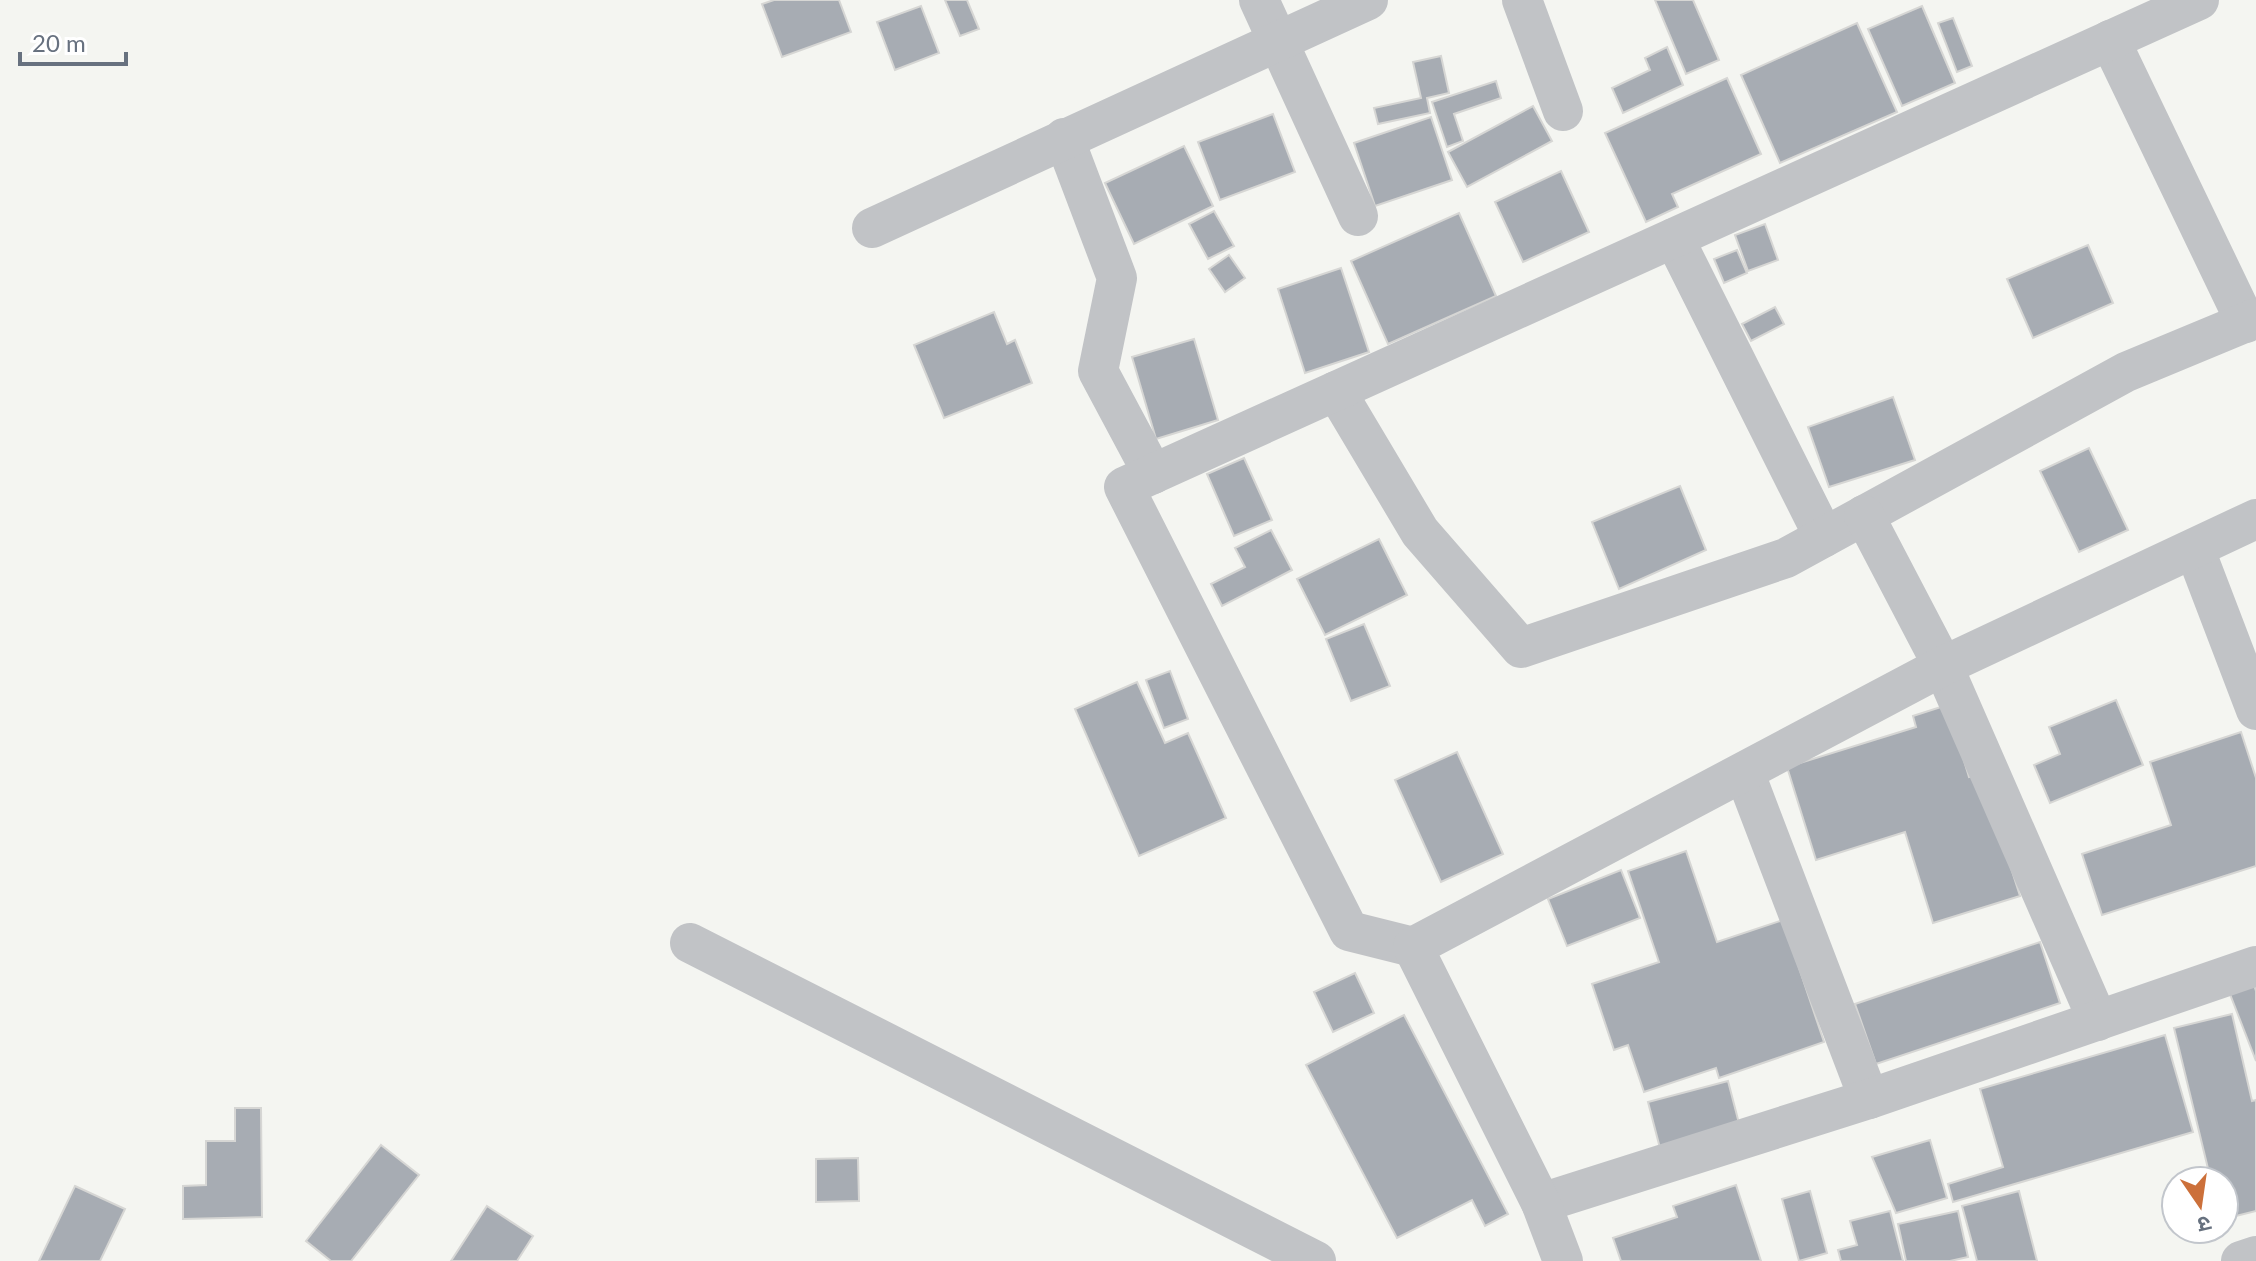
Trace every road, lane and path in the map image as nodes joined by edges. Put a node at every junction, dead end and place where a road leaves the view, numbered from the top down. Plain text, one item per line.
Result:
1 (1259, 0) edge
2 (1368, 0) edge
3 (1522, 0) edge
4 (2199, 0) edge
5 (2110, 40) junction
6 (1280, 41) junction
7 (1563, 111) dead end
8 (1064, 138) junction
9 (1358, 216) dead end
10 (872, 228) dead end
11 (1674, 238) junction
12 (2251, 320) edge
13 (1336, 391) junction
14 (1153, 474) junction
15 (1864, 515) junction
16 (2256, 519) edge
17 (1824, 537) junction
18 (2195, 550) junction
19 (1943, 666) junction
20 (2256, 710) edge
21 (1745, 774) junction
22 (690, 943) dead end
23 (1413, 947) junction
24 (2256, 966) edge
25 (2098, 1021) junction
26 (1869, 1099) junction
27 (1541, 1203) junction
28 (2256, 1256) edge
29 (1316, 1261) edge
30 (1563, 1261) edge
31 (2241, 1261) edge

1 - 6 street
2 - 6 street
3 - 7 street
4 - 5 street
5 - 11 street
5 - 12 street
6 - 8 street
6 - 9 street
8 - 10 street
8 - 14 street
11 - 13 street
11 - 17 street
12 - 15 street
13 - 14 street
13 - 17 street
14 - 23 street
15 - 17 street
15 - 19 street
16 - 18 street
18 - 19 street
18 - 20 street
19 - 21 street
19 - 25 street
21 - 23 street
21 - 26 street
22 - 29 street
23 - 27 street
24 - 25 street
25 - 26 street
26 - 27 street
27 - 30 street
28 - 31 street

